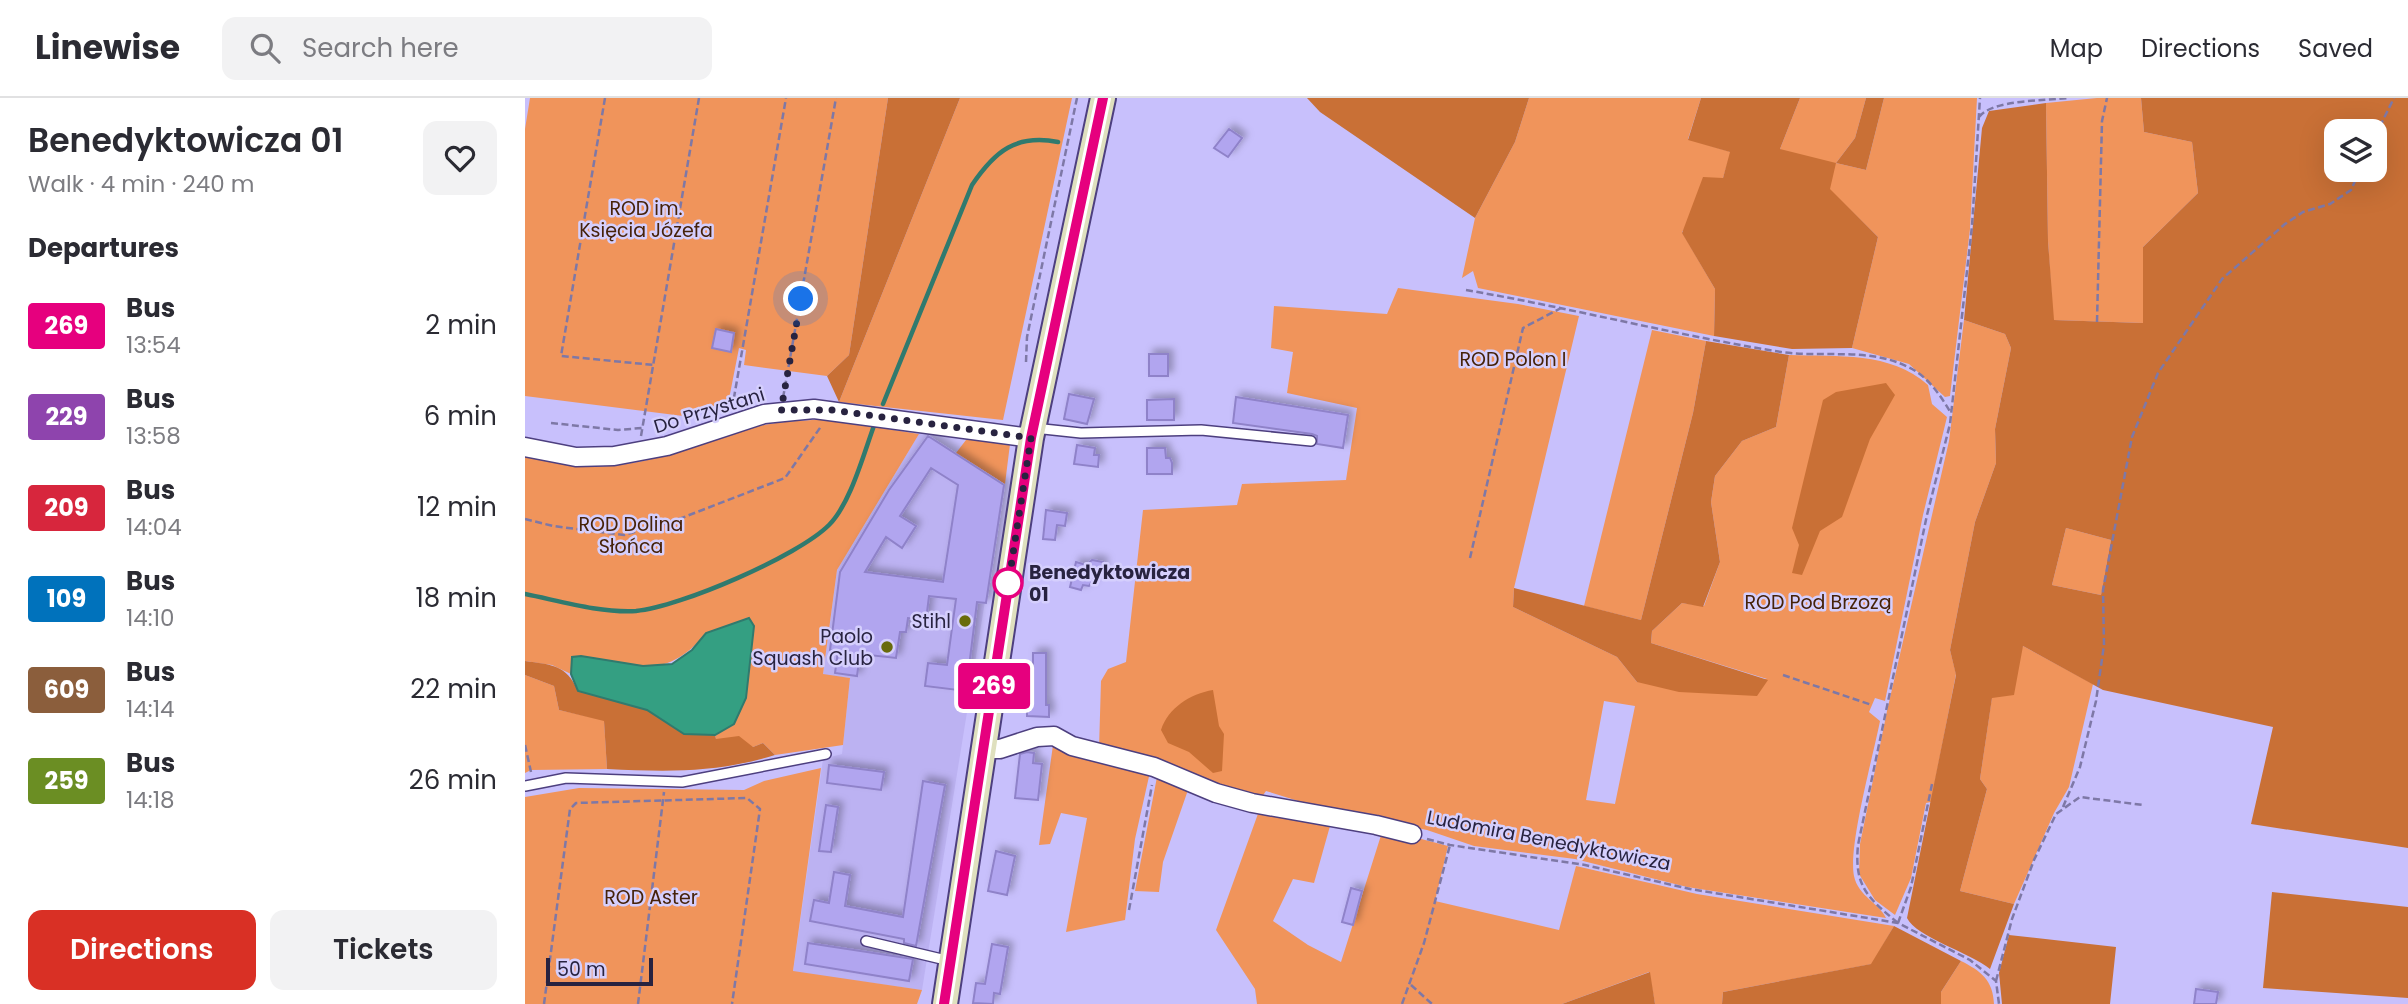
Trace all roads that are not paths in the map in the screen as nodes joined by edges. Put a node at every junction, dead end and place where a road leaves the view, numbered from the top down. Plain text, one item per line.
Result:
1 (1103, 98) edge
2 (1032, 433) junction
3 (1311, 441) dead end
4 (525, 447) edge
5 (985, 749) junction
6 (826, 754) dead end
7 (525, 786) edge
8 (1412, 834) road end
9 (866, 941) dead end
10 (952, 961) junction
11 (944, 1004) edge

1 - 2 main road
2 - 3 lane
2 - 4 street, Do Przystani
2 - 5 main road
5 - 8 street, Ludomira Benedyktowicza
5 - 10 main road
6 - 7 lane
9 - 10 lane
10 - 11 main road

